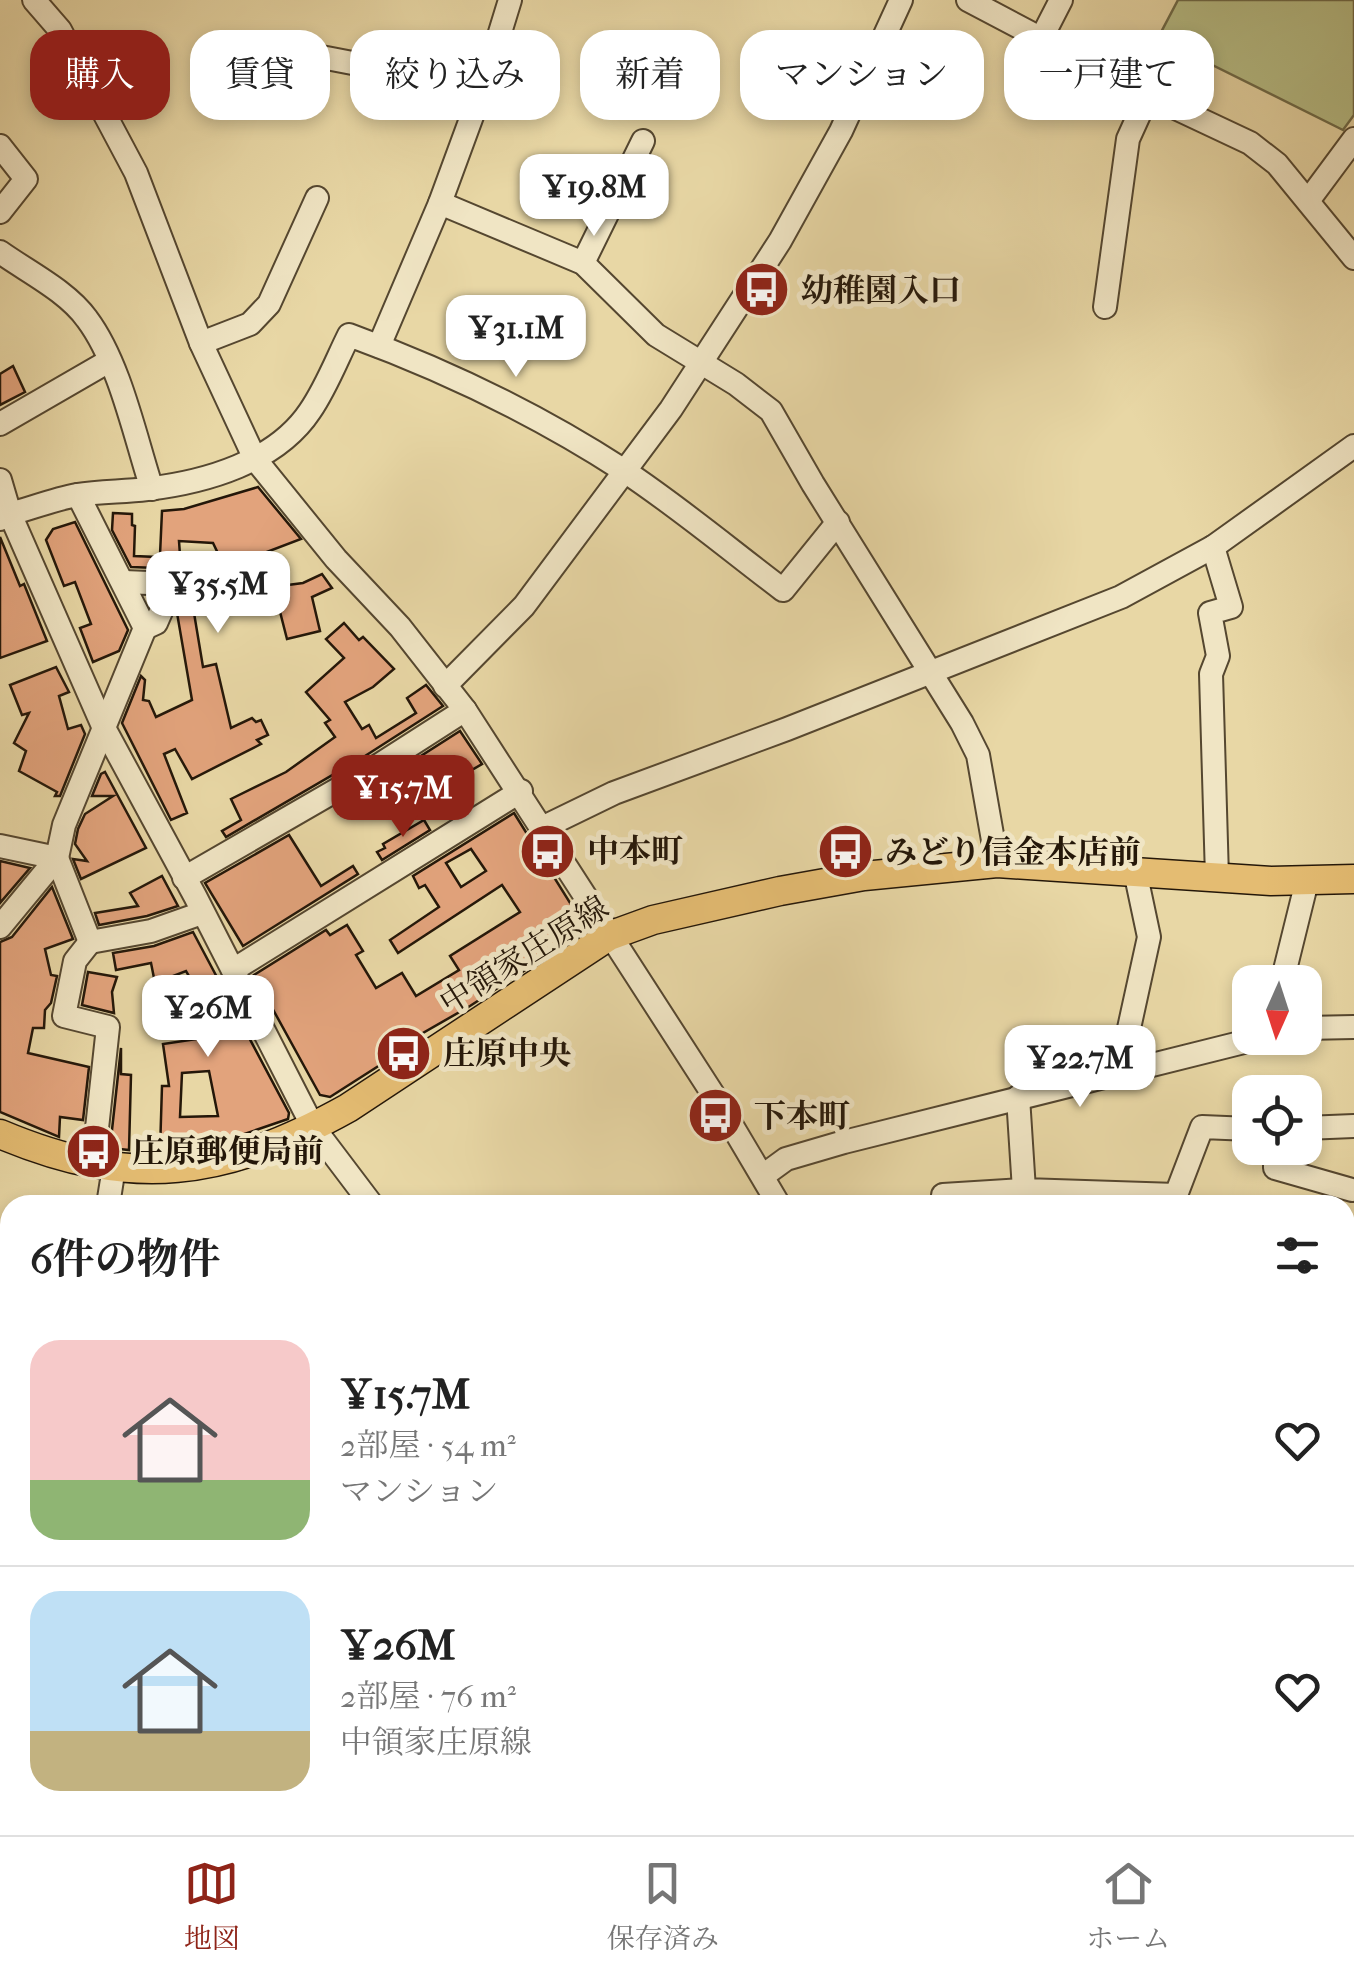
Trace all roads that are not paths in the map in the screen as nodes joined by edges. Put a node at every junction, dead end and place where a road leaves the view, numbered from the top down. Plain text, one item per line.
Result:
1 (34, 0) edge
2 (510, 0) edge
3 (902, 0) edge
4 (968, 0) edge
5 (1061, 0) edge
6 (501, 30) edge
7 (1025, 30) edge
8 (1046, 30) edge
9 (471, 120) edge
10 (1137, 120) edge
11 (1201, 120) edge
12 (1354, 139) edge
13 (643, 141) dead end
14 (0, 146) edge
15 (316, 198) dead end
16 (1308, 201) junction
17 (440, 203) junction
18 (0, 212) edge
19 (0, 252) edge
20 (1354, 258) edge
21 (583, 263) junction
22 (1105, 306) dead end
23 (201, 343) junction
24 (380, 346) junction
25 (108, 361) junction
26 (700, 361) junction
27 (0, 424) edge
28 (1354, 446) edge
29 (255, 459) junction
30 (624, 471) junction
31 (0, 480) edge
32 (152, 489) junction
33 (78, 495) junction
34 (5, 516) edge
35 (838, 522) junction
36 (1213, 547) junction
37 (124, 582) junction
38 (145, 628) junction
39 (930, 671) junction
40 (445, 686) junction
41 (466, 710) junction
42 (103, 726) junction
43 (520, 791) junction
44 (542, 828) junction
45 (0, 846) edge
46 (57, 858) junction
47 (996, 863) junction
48 (1135, 871) junction
49 (184, 878) junction
50 (1217, 878) junction
51 (1354, 879) edge
52 (1307, 881) junction
53 (202, 913) junction
54 (0, 926) edge
55 (609, 936) junction
56 (90, 942) junction
57 (1286, 965) edge
58 (232, 970) junction
59 (1354, 1027) edge
60 (1322, 1028) edge
61 (1232, 1045) edge
62 (1130, 1071) junction
63 (1018, 1097) junction
64 (1354, 1126) edge
65 (313, 1127) junction
66 (1322, 1127) edge
67 (1232, 1128) edge
68 (0, 1134) edge
69 (1275, 1165) edge
70 (103, 1166) junction
71 (764, 1174) junction
72 (1024, 1190) junction
73 (1352, 1190) edge
74 (107, 1195) edge
75 (360, 1195) edge
76 (774, 1195) edge
77 (943, 1195) edge

1 - 23 street
2 - 6 street
3 - 26 street
4 - 7 street
5 - 8 street
9 - 17 street
10 - 22 street
11 - 16 street
12 - 16 street
13 - 21 street
14 - 18 street
15 - 23 street
16 - 20 street
17 - 21 street
17 - 24 street
19 - 25 street
21 - 26 street
23 - 29 street
24 - 29 street
24 - 30 street
25 - 27 street
25 - 32 street
26 - 30 street
26 - 35 street
28 - 36 street
29 - 32 street
29 - 40 street
30 - 35 street
30 - 40 street
31 - 34 street
32 - 33 street
33 - 34 street
33 - 37 street
34 - 42 street
35 - 39 street
36 - 39 street
36 - 50 street
37 - 38 street
37 - 38 street
38 - 42 street
39 - 44 street
39 - 47 street
40 - 41 street
41 - 43 street
41 - 49 street
42 - 46 street
42 - 49 street
43 - 44 street
43 - 58 street
44 - 55 street
45 - 46 street
46 - 54 street
46 - 56 street
47 - 48 main road, 中領家庄原線
47 - 55 main road, 中領家庄原線
48 - 50 main road, 中領家庄原線
48 - 62 street
49 - 53 street
50 - 52 main road, 中領家庄原線
51 - 52 main road, 中領家庄原線
52 - 57 street
53 - 56 street
53 - 58 street
55 - 65 main road, 中領家庄原線
55 - 71 street
56 - 70 street
58 - 65 street
59 - 60 street
61 - 62 street
62 - 63 street
63 - 71 street
63 - 72 street
64 - 66 street
65 - 70 main road, 中領家庄原線
65 - 75 street
67 - 72 street
68 - 70 main road, 中領家庄原線
69 - 73 street
70 - 74 street
71 - 76 street
72 - 77 street

